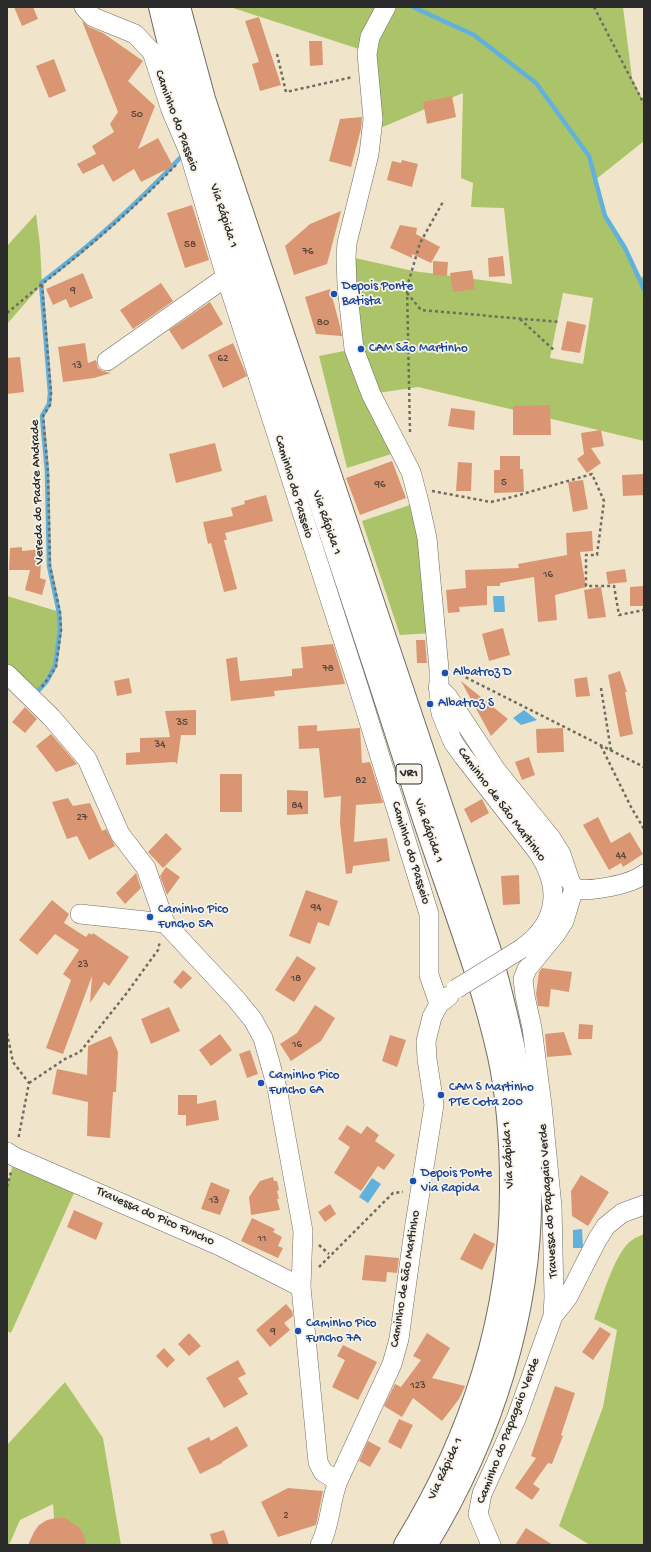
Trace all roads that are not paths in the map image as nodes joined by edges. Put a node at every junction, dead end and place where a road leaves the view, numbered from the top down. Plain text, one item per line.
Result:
1 (84, 7) edge
2 (160, 7) edge
3 (179, 7) edge
4 (386, 7) edge
5 (226, 277) junction
6 (107, 361) dead end
7 (7, 674) edge
8 (438, 687) junction
9 (644, 874) edge
10 (574, 888) junction
11 (80, 914) dead end
12 (165, 923) junction
13 (439, 1004) junction
14 (11, 1154) edge
15 (644, 1205) edge
16 (301, 1287) junction
17 (553, 1316) junction
18 (338, 1481) junction
19 (320, 1545) edge
20 (406, 1545) edge
21 (426, 1545) edge
22 (491, 1545) edge

1 - 5 street, Caminho do Passeio
2 - 20 highway, Via Rápida 1 / VR1
3 - 21 highway, Via Rápida 1 / VR1
4 - 8 street, Caminho de São Martinho
5 - 6 street
5 - 13 street, Caminho do Passeio
7 - 12 street
8 - 10 street
8 - 13 street, Caminho de São Martinho, bridge
9 - 10 street
10 - 17 street, Travessa do Papagaio Verde
11 - 12 street
12 - 16 street
13 - 18 street, Caminho de São Martinho
14 - 16 street, Travessa do Pico Funcho
15 - 17 street, Travessa do Papagaio Verde
16 - 18 street
17 - 22 street, Caminho do Papagaio Verde
18 - 19 street, Caminho de São Martinho

